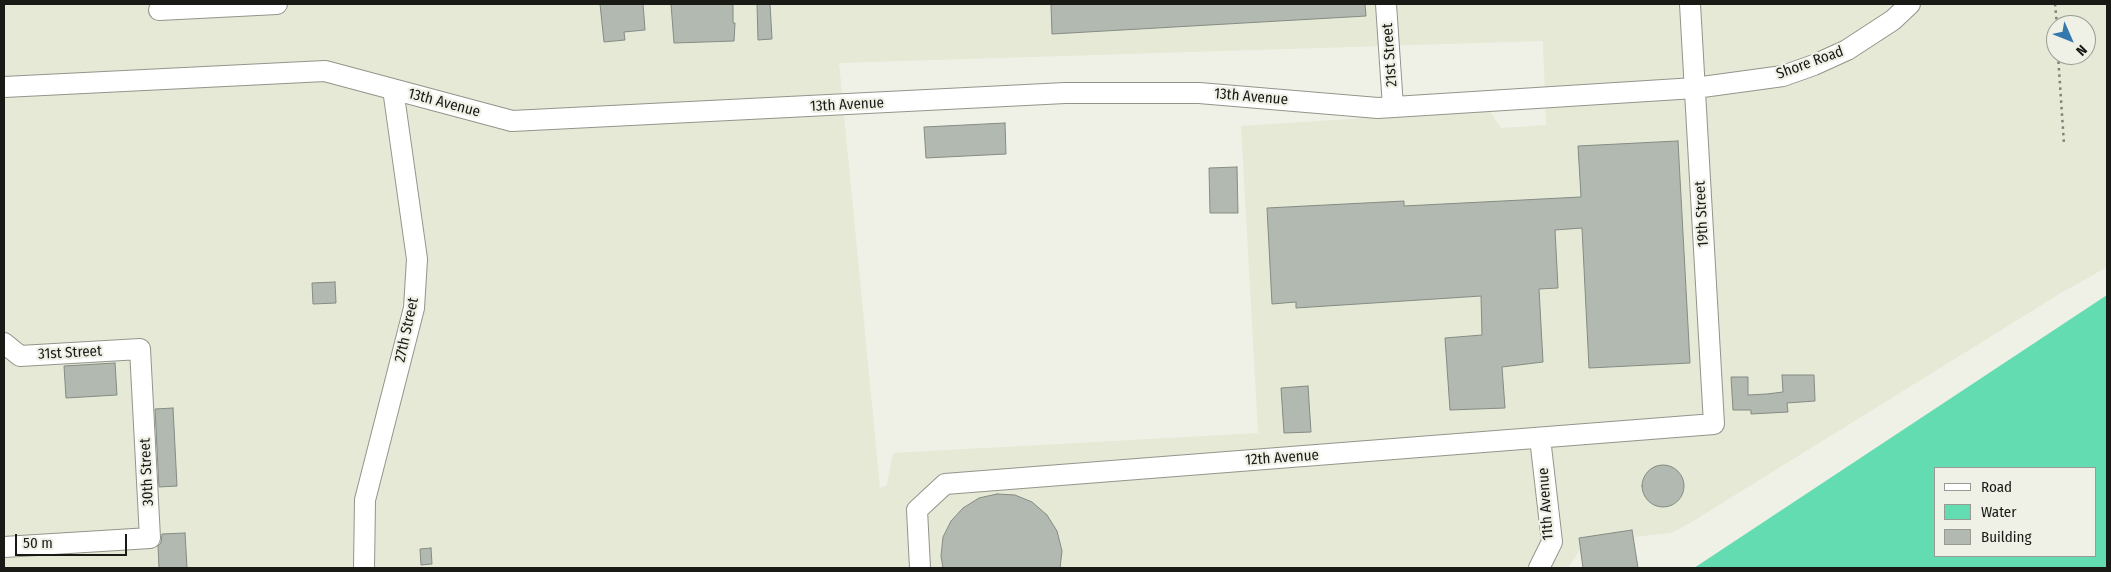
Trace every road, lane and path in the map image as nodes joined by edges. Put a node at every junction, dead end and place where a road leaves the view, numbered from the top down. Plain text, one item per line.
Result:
1 (277, 4) edge
2 (1386, 4) edge
3 (1690, 4) edge
4 (1910, 4) edge
5 (159, 10) dead end
6 (2059, 65) edge
7 (4, 86) edge
8 (1695, 88) junction
9 (393, 89) junction
10 (1393, 107) junction
11 (2064, 144) dead end
12 (4, 343) edge
13 (140, 349) joint
14 (1714, 424) joint
15 (1540, 438) junction
16 (4, 547) edge
17 (364, 568) edge
18 (920, 568) edge
19 (1539, 568) edge

1 - 5 lane
2 - 10 lane, 21st Street
3 - 8 lane, 19th Street
4 - 8 lane, Shore Road
6 - 11 path
7 - 9 lane, 13th Avenue
8 - 10 lane, 13th Avenue
8 - 14 lane, 19th Street
9 - 10 lane, 13th Avenue
9 - 17 lane, 27th Street
12 - 13 lane, 31st Street
13 - 16 lane, 30th Street
14 - 15 lane, 12th Avenue
15 - 18 lane, 12th Avenue
15 - 19 lane, 11th Avenue

